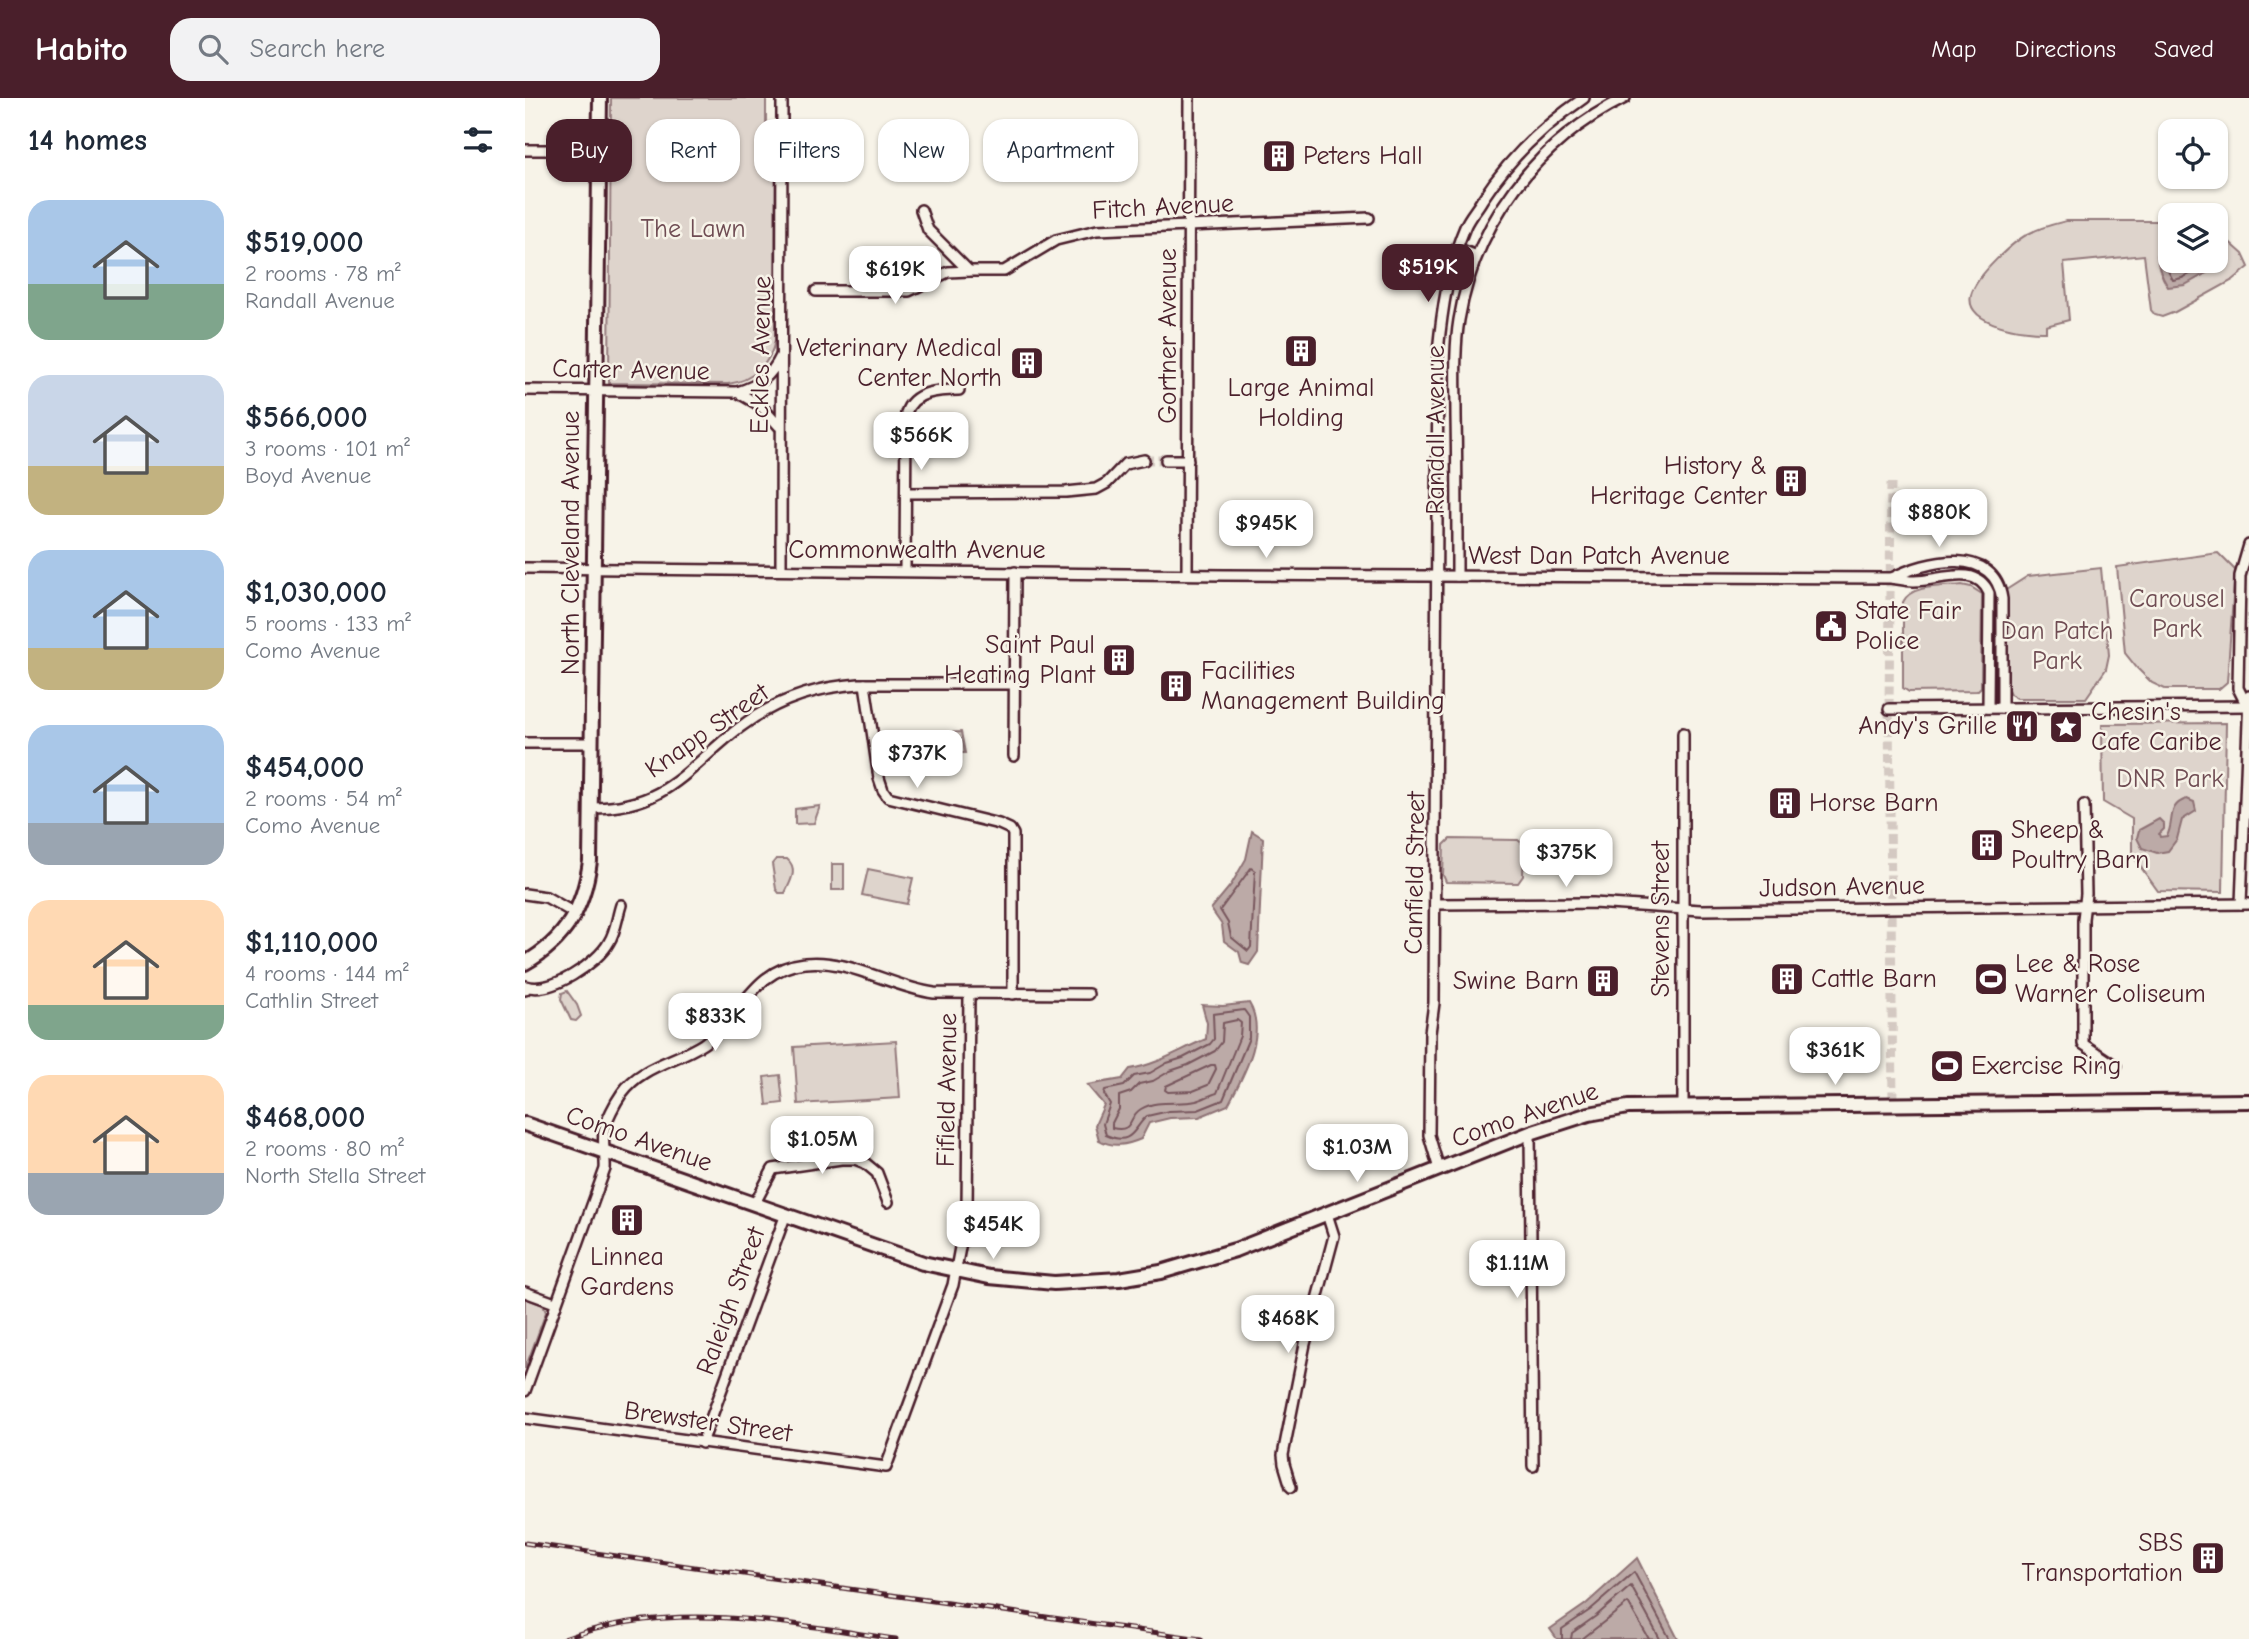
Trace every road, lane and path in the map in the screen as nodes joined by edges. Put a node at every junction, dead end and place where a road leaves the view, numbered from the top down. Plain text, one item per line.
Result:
1 (600, 98) edge
2 (782, 98) edge
3 (1189, 98) edge
4 (1584, 98) edge
5 (1625, 98) edge
6 (600, 119) edge
7 (525, 150) edge
8 (546, 150) edge
9 (599, 182) edge
10 (921, 210) dead end
11 (1370, 218) dead end
12 (1189, 227) junction
13 (1457, 248) junction
14 (1476, 256) junction
15 (969, 271) junction
16 (816, 291) dead end
17 (782, 355) junction
18 (595, 389) junction
19 (525, 390) edge
20 (959, 390) dead end
21 (737, 392) junction
22 (780, 428) junction
23 (1144, 460) tunnel mouth
24 (1166, 460) tunnel mouth
25 (1188, 460) junction
26 (906, 493) junction
27 (2249, 545) edge
28 (525, 568) edge
29 (594, 569) junction
30 (781, 570) junction
31 (905, 571) junction
32 (1014, 572) junction
33 (1187, 574) junction
34 (1308, 574) joint
35 (1437, 576) junction
36 (1457, 576) junction
37 (1891, 578) junction
38 (865, 684) junction
39 (1014, 684) junction
40 (2248, 703) edge
41 (1988, 708) junction
42 (2002, 708) junction
43 (1889, 709) dead end
44 (1683, 733) dead end
45 (525, 743) edge
46 (593, 743) junction
47 (1014, 756) dead end
48 (2084, 805) dead end
49 (592, 808) junction
50 (525, 894) edge
51 (1435, 904) junction
52 (2245, 904) edge
53 (621, 905) dead end
54 (2085, 905) junction
55 (1682, 909) junction
56 (576, 914) junction
57 (525, 963) edge
58 (525, 987) edge
59 (969, 994) junction
60 (1013, 994) junction
61 (1088, 994) dead end
62 (2116, 1066) dead end
63 (2249, 1101) edge
64 (1683, 1105) junction
65 (525, 1124) edge
66 (1530, 1133) junction
67 (605, 1152) junction
68 (1439, 1169) junction
69 (888, 1202) dead end
70 (755, 1203) junction
71 (786, 1214) junction
72 (1327, 1214) junction
73 (956, 1271) junction
74 (525, 1292) edge
75 (555, 1303) junction
76 (525, 1390) edge
77 (525, 1418) edge
78 (702, 1443) junction
79 (1533, 1466) dead end
80 (885, 1467) joint
81 (1291, 1487) dead end

1 - 6 main road, North Cleveland Avenue
2 - 17 street, Eckles Avenue
3 - 12 street, Gortner Avenue
4 - 13 street, Randall Avenue
5 - 14 street, Randall Avenue
7 - 8 street
9 - 18 main road, North Cleveland Avenue
10 - 15 street
11 - 12 street, Fitch Avenue
12 - 15 street, Fitch Avenue
12 - 25 street, Gortner Avenue
13 - 14 street
13 - 35 street, Randall Avenue
14 - 36 street, Randall Avenue
15 - 16 street, Fitch Avenue
17 - 21 street, Carter Avenue
17 - 22 street, Eckles Avenue
18 - 19 street, Carter Avenue
18 - 21 street, Carter Avenue
18 - 29 main road, North Cleveland Avenue
20 - 26 street
21 - 22 street, Carter Avenue
22 - 30 street, Eckles Avenue
23 - 26 street
24 - 25 street
25 - 33 street, Gortner Avenue
26 - 31 street
27 - 40 street
28 - 29 street, Commonwealth Avenue
29 - 30 street, Commonwealth Avenue
29 - 46 main road, North Cleveland Avenue
30 - 31 street, Commonwealth Avenue
31 - 32 street, Commonwealth Avenue
32 - 33 street, Commonwealth Avenue
32 - 39 street
33 - 34 street, Commonwealth Avenue
34 - 35 street, West Dan Patch Avenue
35 - 36 street, West Dan Patch Avenue
35 - 51 street, Canfield Street
36 - 37 street, West Dan Patch Avenue
37 - 41 street, West Dan Patch Avenue
37 - 42 street, West Dan Patch Avenue
38 - 39 street, Knapp Street
38 - 49 street, Knapp Street
38 - 60 street
39 - 47 street
40 - 42 street
40 - 52 street
41 - 42 street
41 - 43 street
44 - 55 street, Stevens Street
45 - 46 street
46 - 49 main road, North Cleveland Avenue
48 - 54 street
49 - 56 main road, North Cleveland Avenue
50 - 56 street
51 - 55 street, Judson Avenue
51 - 68 street, Canfield Street
52 - 54 street, Judson Avenue
53 - 58 street
54 - 55 street, Judson Avenue
54 - 62 street
55 - 64 street, Stevens Street
56 - 57 main road, North Cleveland Avenue
59 - 60 street
59 - 67 street
59 - 73 street, Fifield Avenue
60 - 61 street
63 - 64 main road, Como Avenue
64 - 66 main road, Como Avenue
65 - 67 main road, Como Avenue
66 - 68 main road, Como Avenue
66 - 79 street
67 - 70 main road, Como Avenue
67 - 75 street
68 - 72 main road, Como Avenue
69 - 70 street, Raleigh Street
70 - 71 main road, Como Avenue
71 - 73 main road, Como Avenue
71 - 78 street, Raleigh Street
72 - 73 main road, Como Avenue
72 - 81 street
73 - 80 street, Fifield Avenue
74 - 75 street
75 - 76 street
77 - 78 street, Brewster Street
78 - 80 street, Brewster Street

